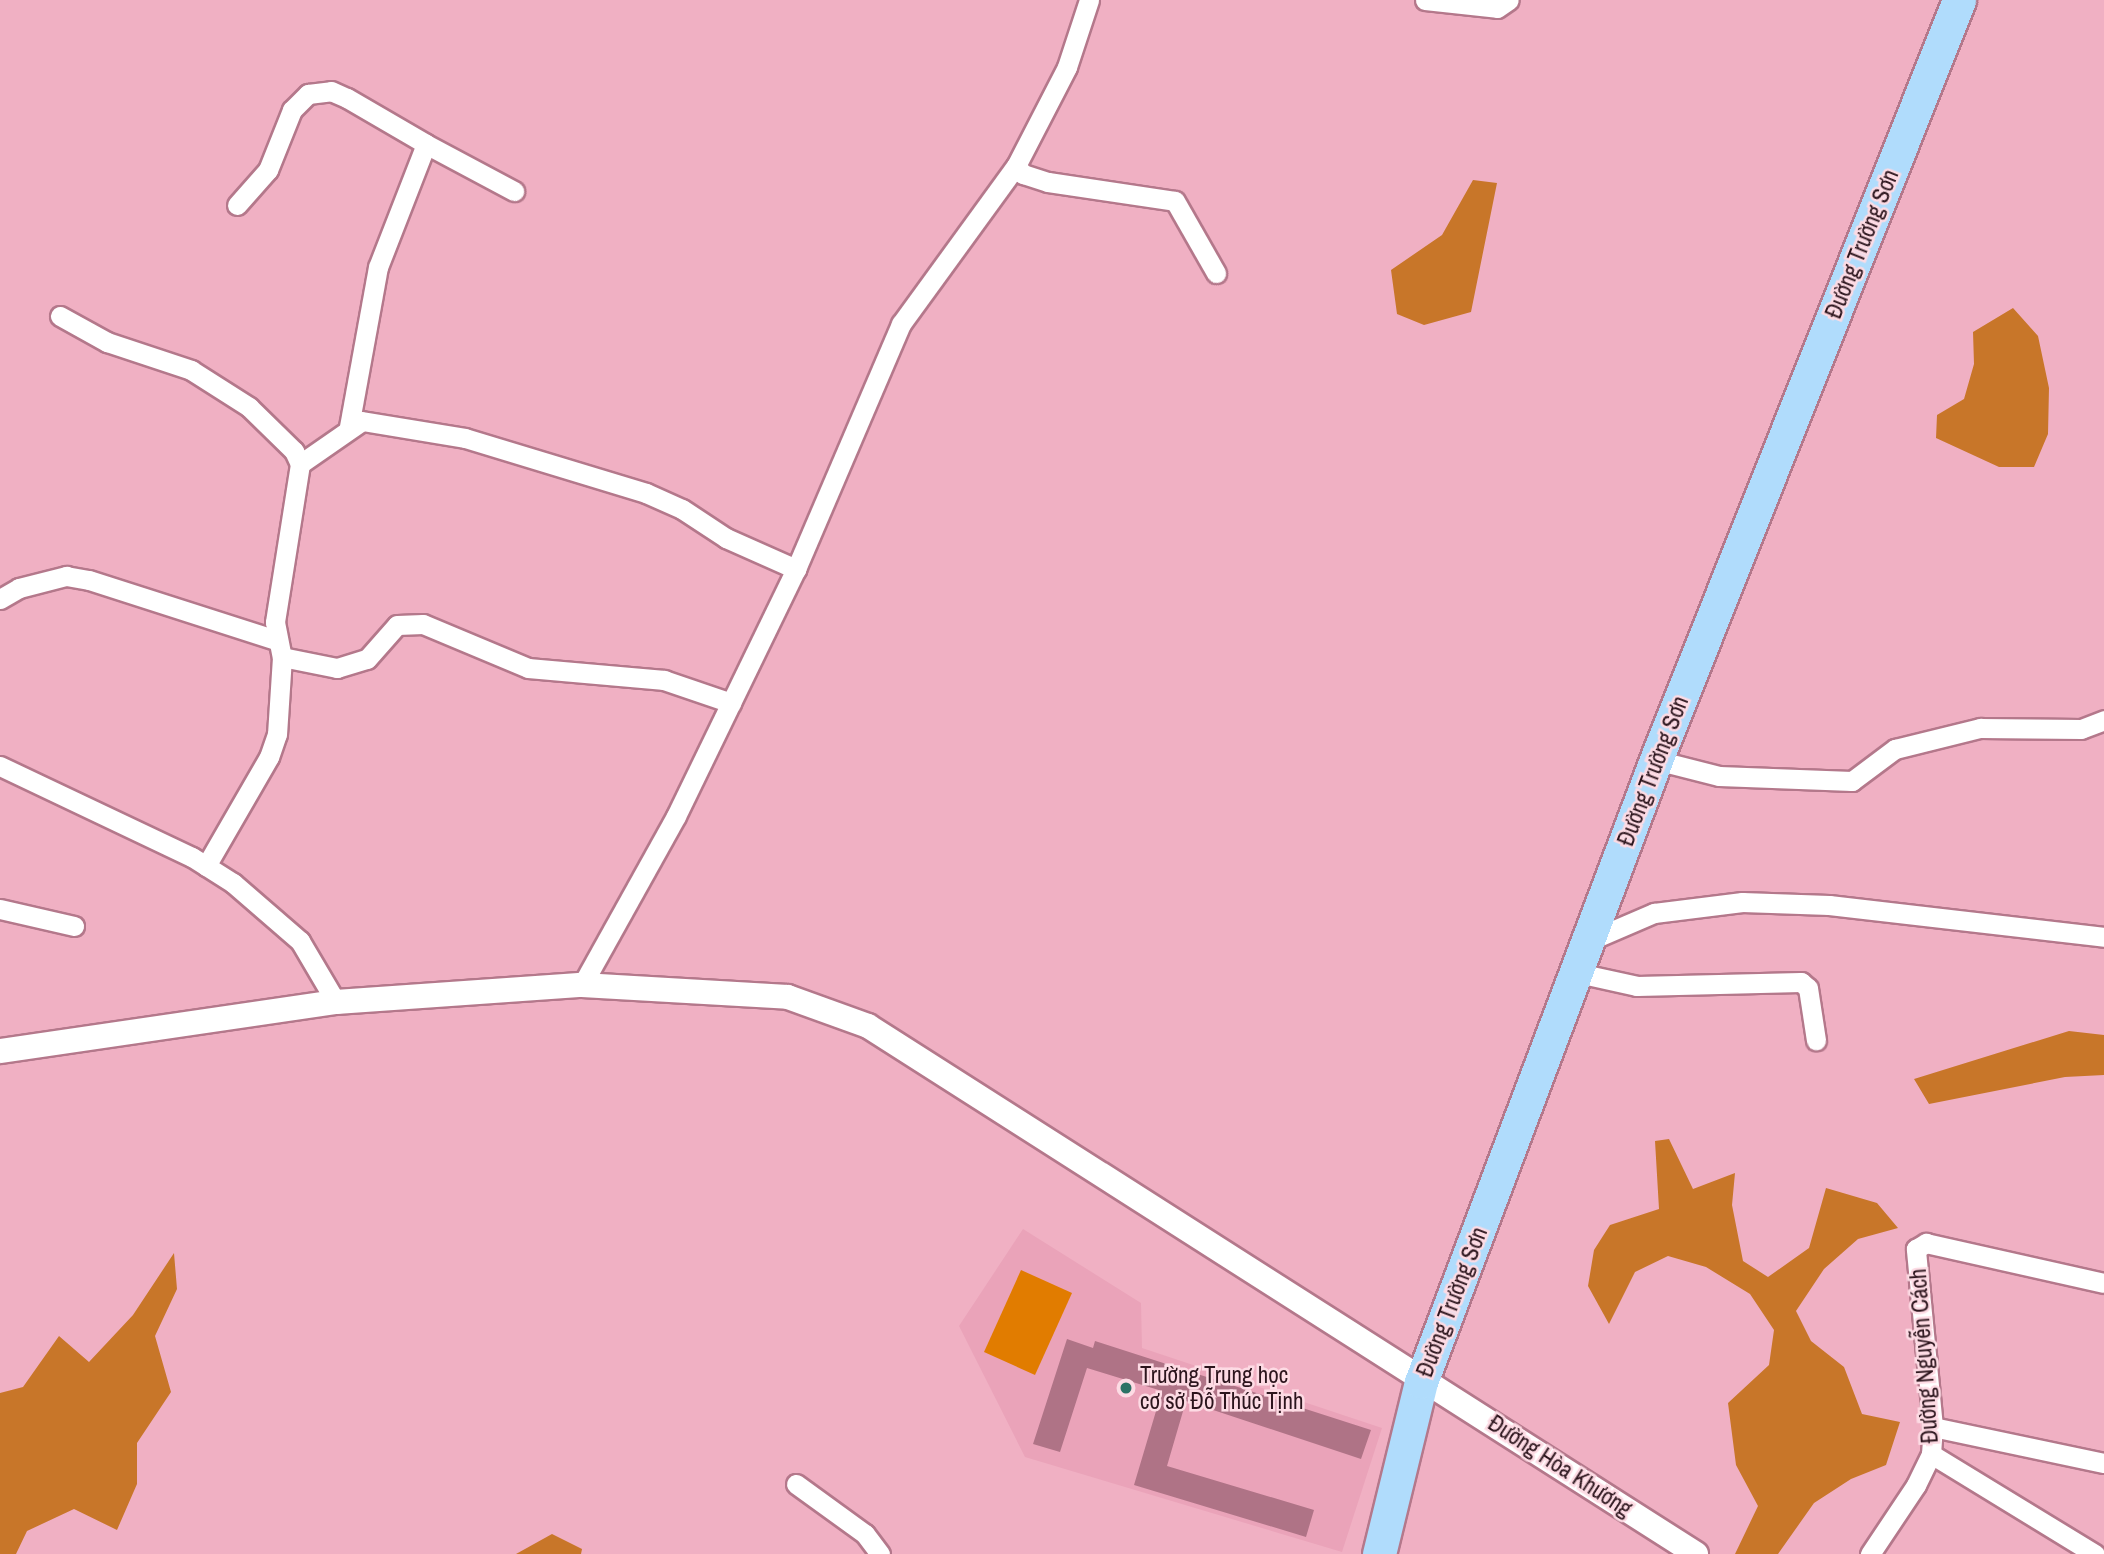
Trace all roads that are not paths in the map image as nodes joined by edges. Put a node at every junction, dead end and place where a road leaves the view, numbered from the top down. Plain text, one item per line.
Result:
1 (1089, 0) edge
2 (1425, 0) edge
3 (1509, 0) edge
4 (1959, 0) edge
5 (426, 144) junction
6 (1016, 166) junction
7 (514, 191) dead end
8 (237, 205) dead end
9 (1216, 273) dead end
10 (60, 316) dead end
11 (349, 427) junction
12 (300, 464) junction
13 (796, 569) junction
14 (0, 599) edge
15 (279, 649) junction
16 (731, 704) junction
17 (2104, 720) edge
18 (1656, 760) junction
19 (0, 766) edge
20 (206, 866) junction
21 (0, 909) edge
22 (74, 926) dead end
23 (2104, 937) edge
24 (1591, 940) junction
25 (1578, 973) junction
26 (582, 985) junction
27 (336, 1002) junction
28 (1816, 1040) dead end
29 (0, 1051) edge
30 (2104, 1283) edge
31 (1421, 1382) junction
32 (1933, 1427) junction
33 (1931, 1454) junction
34 (2104, 1464) edge
35 (796, 1484) dead end
36 (880, 1554) edge
37 (1379, 1554) edge
38 (1696, 1554) edge
39 (1870, 1554) edge
40 (2095, 1554) edge

1 - 6 street
2 - 3 street
4 - 18 highway, Đường Trường Sơn
5 - 7 street
5 - 8 street
5 - 11 street
6 - 9 street
6 - 13 street
10 - 12 street
11 - 12 street
11 - 13 street
12 - 15 street
13 - 16 street
14 - 15 street
15 - 16 street
15 - 20 street
16 - 26 street
17 - 18 street
18 - 24 highway, Đường Trường Sơn
19 - 20 street
20 - 27 street
21 - 22 street
23 - 24 street
24 - 25 highway, Đường Trường Sơn
25 - 28 street
25 - 31 highway, Đường Trường Sơn
26 - 27 street, Đường Hòa Khương
26 - 31 street, Đường Hòa Khương
27 - 29 street, Đường Hòa Khương
30 - 32 street, Đường Nguyễn Cách
31 - 37 highway, Đường Trường Sơn
31 - 38 street, Đường Hòa Khương
32 - 33 street, Đường Nguyễn Cách
32 - 34 street
33 - 39 street, Đường Nguyễn Cách
33 - 40 street
35 - 36 street

